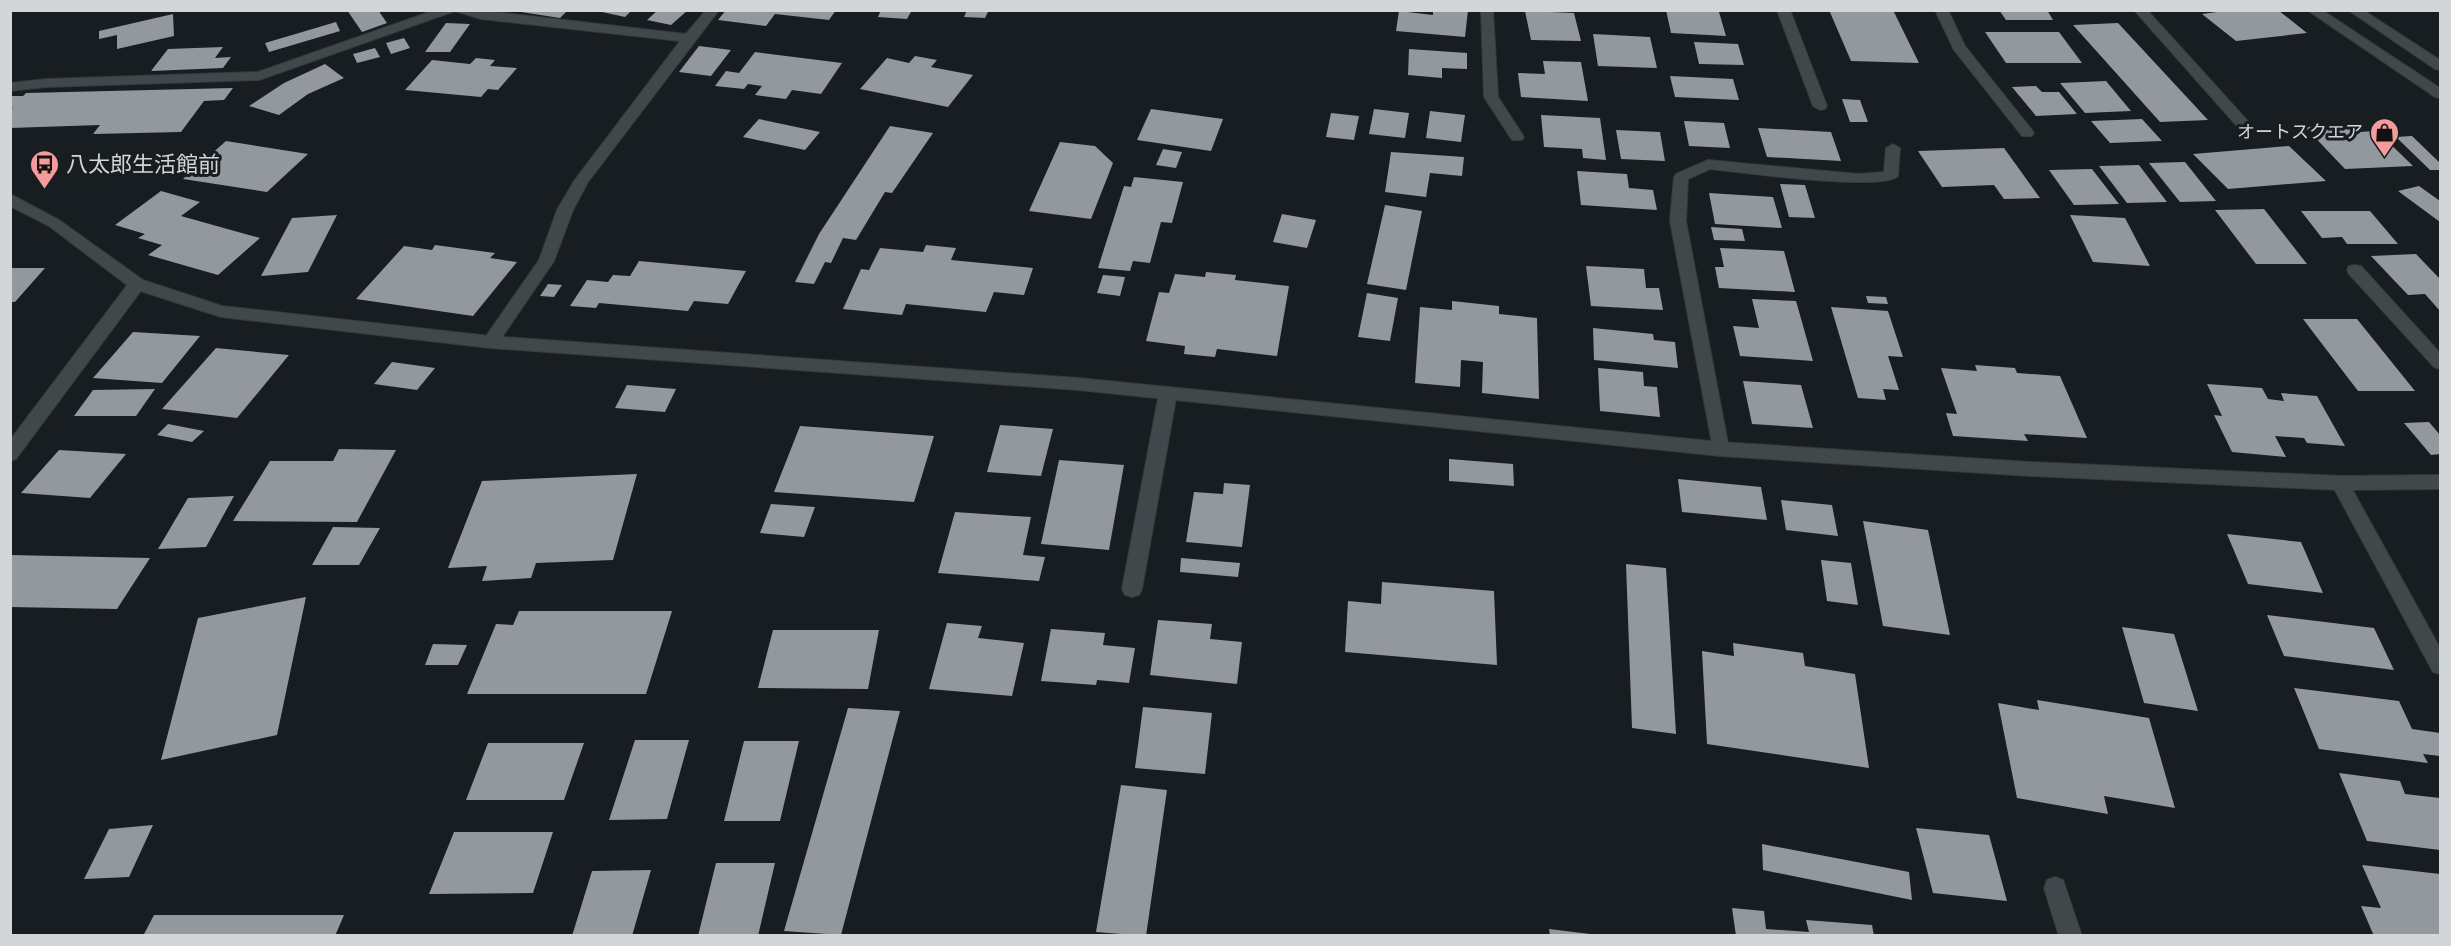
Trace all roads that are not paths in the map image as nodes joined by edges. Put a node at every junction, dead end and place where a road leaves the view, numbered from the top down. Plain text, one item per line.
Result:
1 (449, 10) edge
2 (461, 10) edge
3 (713, 10) edge
4 (1487, 10) edge
5 (1783, 10) edge
6 (1941, 10) edge
7 (2140, 10) edge
8 (2313, 10) edge
9 (2354, 10) edge
10 (422, 14) edge
11 (689, 38) junction
12 (2440, 66) edge
13 (10, 87) edge
14 (2440, 94) edge
15 (1820, 106) dead end
16 (2241, 122) dead end
17 (2027, 133) dead end
18 (1517, 137) dead end
19 (1893, 148) dead end
20 (10, 199) edge
21 (2355, 270) dead end
22 (137, 284) junction
23 (490, 342) junction
24 (2440, 363) edge
25 (1168, 393) junction
26 (1720, 449) junction
27 (10, 454) edge
28 (2440, 482) edge
29 (2340, 483) junction
30 (1132, 589) dead end
31 (2440, 666) edge
32 (2055, 888) dead end
33 (2071, 936) edge

1 - 10 street
2 - 11 street
3 - 11 street
4 - 18 street
5 - 15 street
6 - 17 street
7 - 16 street
8 - 14 street
9 - 12 street
10 - 13 street
11 - 23 street
19 - 26 street
20 - 22 street
21 - 24 street
22 - 23 street
22 - 27 street
23 - 25 street
25 - 26 street
25 - 30 street
26 - 29 street
28 - 29 street
29 - 31 street
32 - 33 street

